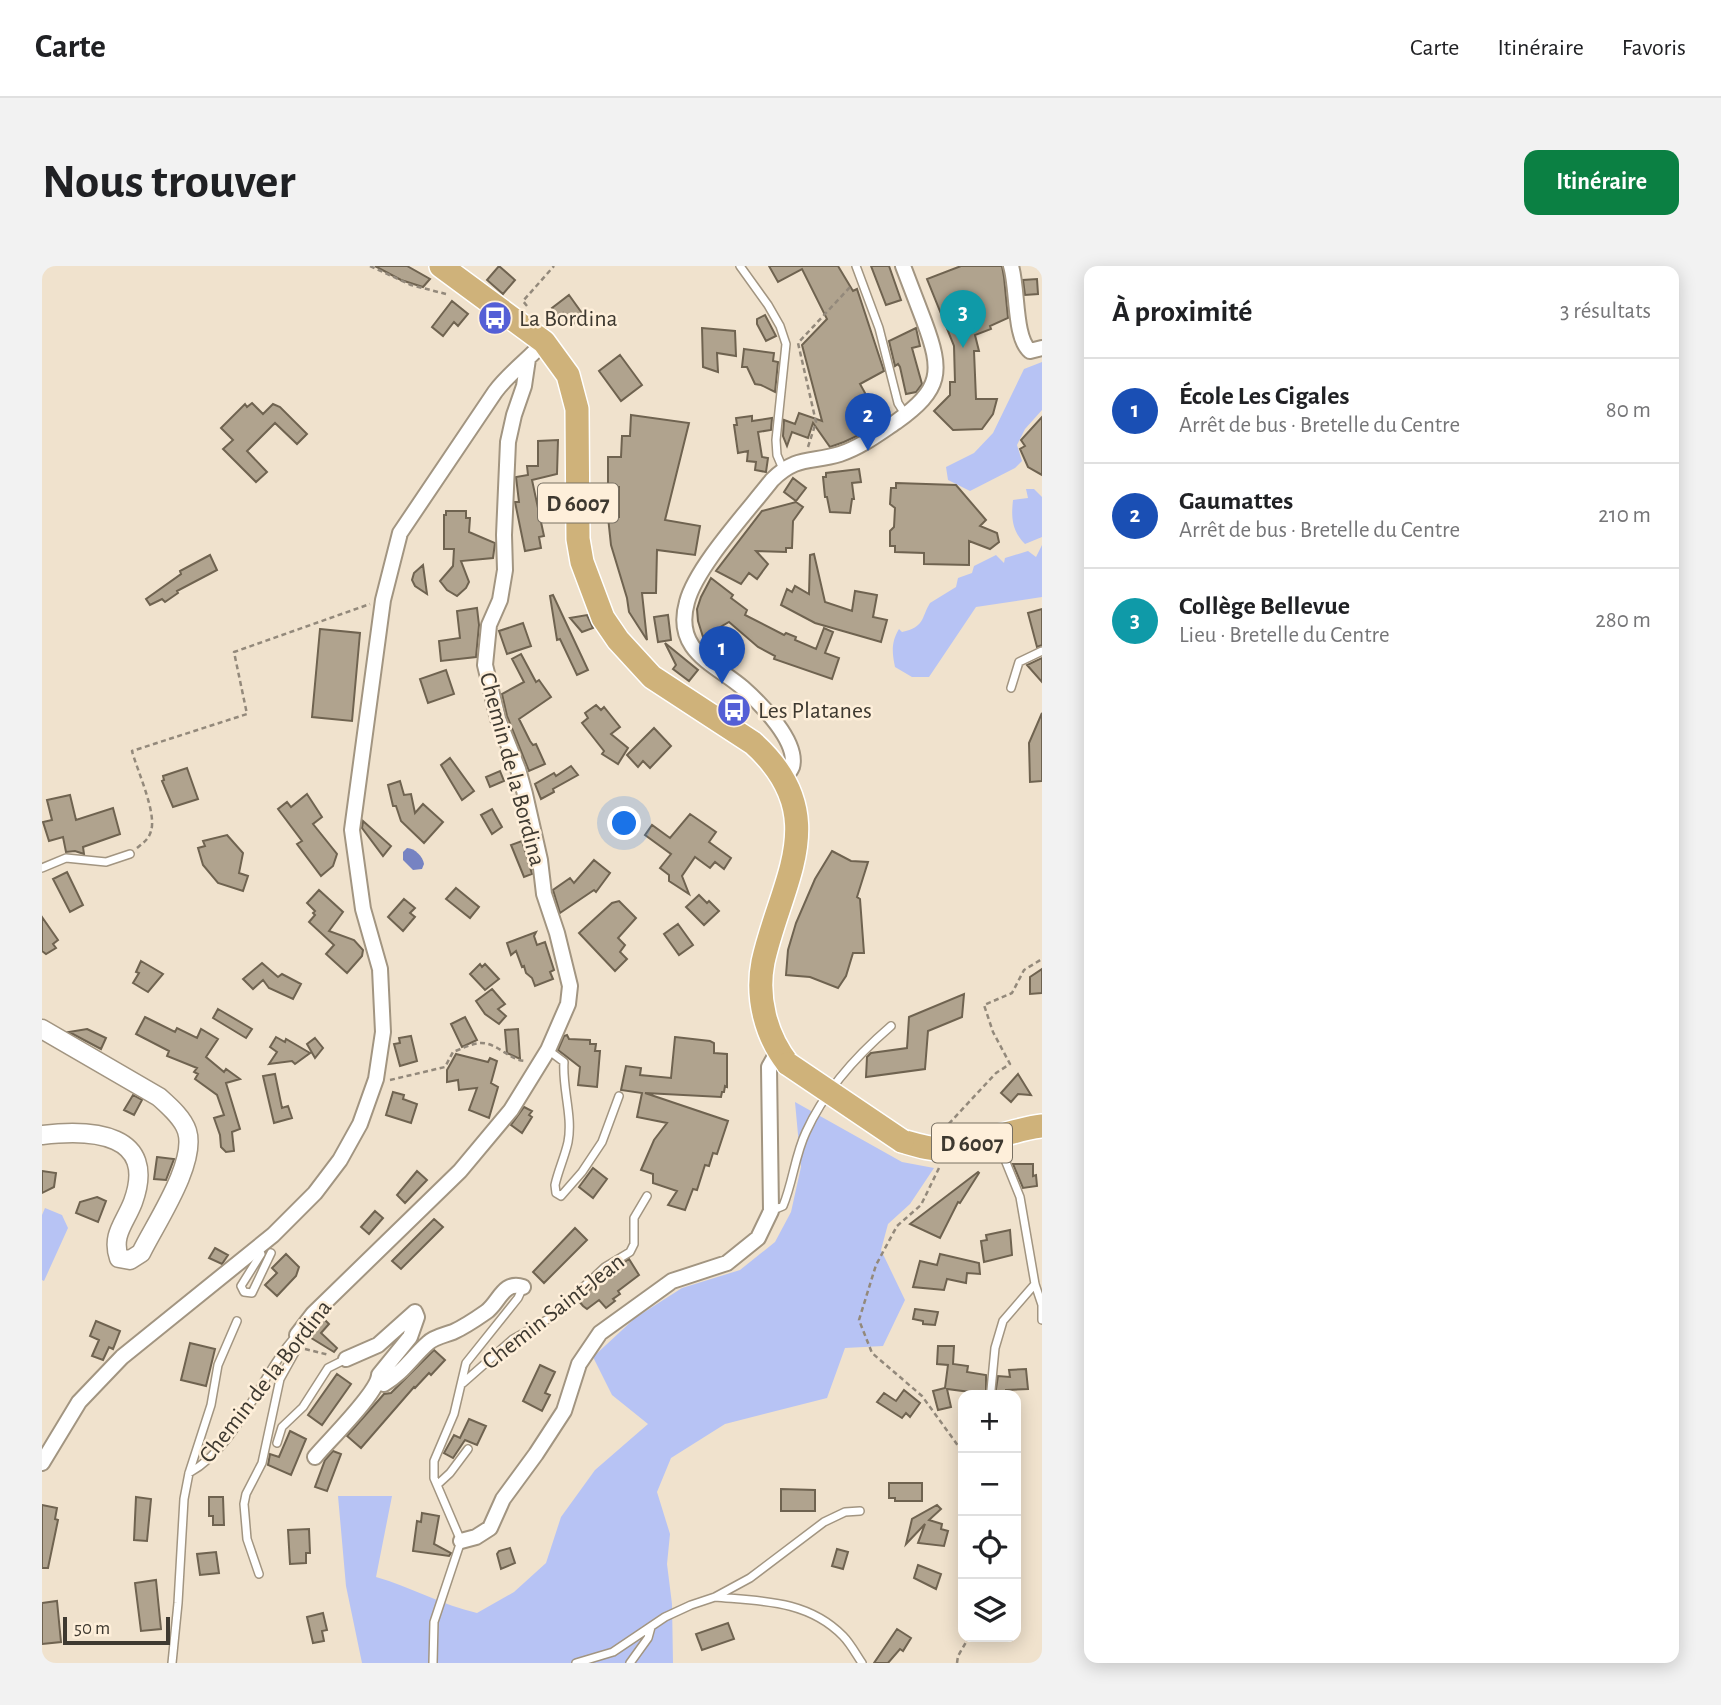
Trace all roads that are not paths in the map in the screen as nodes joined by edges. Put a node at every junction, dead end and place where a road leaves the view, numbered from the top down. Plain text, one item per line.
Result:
1 (441, 266) edge
2 (740, 266) edge
3 (856, 266) edge
4 (903, 266) edge
5 (1011, 266) edge
6 (1042, 348) edge
7 (536, 351) junction
8 (905, 414) junction
9 (783, 469) junction
10 (1042, 651) edge
11 (1011, 688) dead end
12 (775, 724) junction
13 (765, 754) junction
14 (783, 780) junction
15 (130, 854) road end
16 (42, 868) edge
17 (891, 1026) dead end
18 (42, 1029) edge
19 (546, 1053) junction
20 (783, 1057) junction
21 (619, 1096) dead end
22 (1042, 1126) edge
23 (42, 1135) edge
24 (999, 1135) junction
25 (647, 1196) dead end
26 (771, 1211) junction
27 (264, 1251) junction
28 (1035, 1284) junction
29 (523, 1287) joint
30 (1042, 1305) edge
31 (1042, 1320) edge
32 (237, 1321) dead end
33 (296, 1341) junction
34 (346, 1359) joint
35 (379, 1382) junction
36 (463, 1383) junction
37 (991, 1390) dead end
38 (277, 1443) dead end
39 (468, 1449) dead end
40 (316, 1457) dead end
41 (42, 1463) edge
42 (189, 1473) junction
43 (438, 1485) junction
44 (860, 1511) dead end
45 (461, 1541) junction
46 (259, 1574) dead end
47 (715, 1597) junction
48 (651, 1627) junction
49 (172, 1663) edge
50 (433, 1663) edge
51 (576, 1663) edge
52 (629, 1663) edge
53 (862, 1663) edge

1 - 7 main road, D 6007
2 - 9 lane
3 - 8 lane
4 - 8 street
5 - 6 street
7 - 13 main road, D 6007
7 - 19 street, Chemin de la Bordina
7 - 27 street
8 - 9 street
9 - 12 street
10 - 11 lane
12 - 13 street
12 - 14 street
13 - 14 main road, D 6007
14 - 20 main road, D 6007
15 - 16 lane
17 - 26 lane, Chemin Saint-Jean
18 - 23 street
19 - 21 lane
19 - 33 street, Chemin de la Bordina
20 - 24 main road, D 6007, bridge
20 - 26 street
22 - 24 main road, D 6007
24 - 28 lane
25 - 36 lane, Chemin Saint-Jean
26 - 45 street, Chemin Saint-Jean
27 - 27 lane
27 - 41 street
28 - 30 lane
28 - 37 lane
29 - 35 street, Chemin Saint-Jean
29 - 36 lane, Chemin Saint-Jean
30 - 31 lane
32 - 42 lane
33 - 42 lane, Chemin de la Bordina
33 - 46 lane
34 - 35 street
34 - 38 lane
35 - 40 street
36 - 43 lane, Chemin Saint-Jean
39 - 43 lane
42 - 49 lane, Chemin de la Bordina
43 - 45 lane, Chemin Saint-Jean
44 - 47 lane
45 - 50 lane
47 - 48 lane
47 - 53 lane
48 - 51 lane
48 - 52 lane

